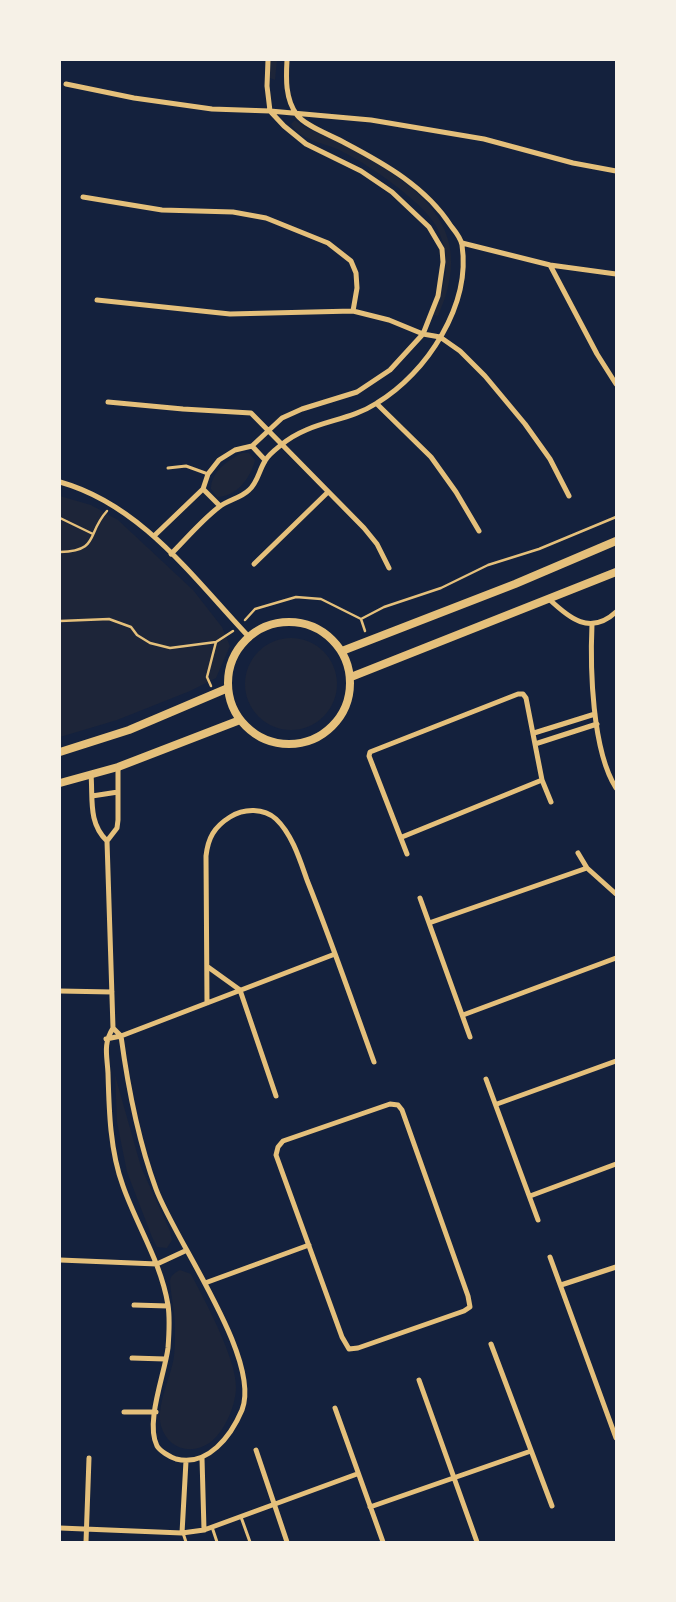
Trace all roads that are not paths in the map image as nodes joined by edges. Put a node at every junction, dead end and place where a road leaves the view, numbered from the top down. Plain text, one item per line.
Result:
1 (268, 60) edge
2 (287, 60) edge
3 (66, 84) dead end
4 (270, 111) junction
5 (297, 115) junction
6 (616, 171) edge
7 (83, 197) dead end
8 (462, 243) junction
9 (550, 264) junction
10 (616, 274) edge
11 (97, 300) dead end
12 (353, 311) junction
13 (422, 334) junction
14 (440, 337) junction
15 (616, 384) edge
16 (108, 402) dead end
17 (377, 404) junction
18 (269, 430) junction
19 (281, 445) junction
20 (252, 446) junction
21 (265, 460) junction
22 (168, 468) dead end
23 (208, 474) junction
24 (60, 482) edge
25 (203, 489) junction
26 (328, 492) junction
27 (569, 496) dead end
28 (220, 506) junction
29 (480, 531) dead end
30 (154, 536) junction
31 (616, 541) edge
32 (170, 554) junction
33 (254, 564) dead end
34 (389, 568) dead end
35 (616, 572) edge
36 (549, 599) junction
37 (615, 614) edge
38 (616, 622) edge
39 (592, 624) junction
40 (250, 638) junction
41 (342, 652) junction
42 (351, 677) junction
43 (228, 688) junction
44 (595, 714) junction
45 (240, 720) junction
46 (597, 724) junction
47 (534, 733) junction
48 (535, 744) junction
49 (60, 752) edge
50 (118, 767) junction
51 (91, 774) junction
52 (542, 780) junction
53 (60, 783) edge
54 (616, 788) edge
55 (118, 792) junction
56 (92, 796) junction
57 (552, 802) dead end
58 (402, 837) junction
59 (107, 841) junction
60 (407, 854) dead end
61 (578, 854) dead end
62 (587, 868) junction
63 (616, 894) edge
64 (420, 898) dead end
65 (429, 923) junction
66 (335, 954) junction
67 (616, 958) edge
68 (208, 967) junction
69 (60, 990) edge
70 (240, 990) junction
71 (112, 992) junction
72 (206, 1003) junction
73 (463, 1015) junction
74 (113, 1028) junction
75 (121, 1036) junction
76 (470, 1037) dead end
77 (106, 1039) junction
78 (616, 1060) edge
79 (374, 1062) dead end
80 (486, 1078) dead end
81 (276, 1096) dead end
82 (496, 1104) junction
83 (616, 1164) edge
84 (530, 1196) junction
85 (538, 1220) dead end
86 (309, 1244) junction
87 (185, 1251) junction
88 (550, 1257) dead end
89 (60, 1260) edge
90 (157, 1264) junction
91 (616, 1267) edge
92 (205, 1283) junction
93 (561, 1285) junction
94 (134, 1305) dead end
95 (168, 1306) junction
96 (491, 1344) dead end
97 (132, 1358) dead end
98 (166, 1359) junction
99 (419, 1380) dead end
100 (335, 1408) dead end
101 (124, 1412) dead end
102 (156, 1412) junction
103 (616, 1437) edge
104 (256, 1450) dead end
105 (531, 1451) junction
106 (89, 1458) dead end
107 (202, 1458) junction
108 (186, 1461) junction
109 (357, 1474) junction
110 (453, 1477) junction
111 (274, 1504) junction
112 (552, 1506) dead end
113 (370, 1507) junction
114 (241, 1516) junction
115 (211, 1527) junction
116 (60, 1528) edge
117 (86, 1530) junction
118 (204, 1530) junction
119 (183, 1533) junction
120 (86, 1542) edge
121 (186, 1542) edge
122 (216, 1542) edge
123 (250, 1542) edge
124 (287, 1542) edge
125 (383, 1542) edge
126 (476, 1542) edge

1 - 4 street
2 - 5 street
3 - 4 street
4 - 5 street
4 - 13 street
5 - 6 street
5 - 8 street
7 - 12 street
8 - 9 street
8 - 14 street
9 - 10 street
9 - 15 street
11 - 12 street
12 - 13 street
13 - 14 street
13 - 18 street
14 - 17 street
14 - 27 street
16 - 18 street
17 - 19 street
17 - 29 street
18 - 19 street
18 - 20 street
19 - 21 street
19 - 26 street
20 - 21 street
20 - 23 street
21 - 28 street
22 - 23 lane
23 - 25 street
24 - 30 street
25 - 28 street
25 - 30 street
26 - 33 street
26 - 34 street
28 - 32 street
30 - 32 street
31 - 41 street
32 - 40 street
35 - 36 street
36 - 39 street
36 - 42 street
37 - 38 street
37 - 39 street
39 - 44 street
40 - 41 street
40 - 43 street
41 - 42 street
42 - 45 street
43 - 45 street
43 - 49 street
44 - 46 street
44 - 47 street
45 - 50 street
46 - 48 street
46 - 54 street
47 - 48 street
47 - 58 street
48 - 52 street
50 - 51 street
50 - 55 street
51 - 53 street
51 - 56 street
52 - 57 street
52 - 58 street
55 - 56 street
55 - 59 street
56 - 59 street
58 - 60 street
59 - 71 street
61 - 62 street
62 - 63 street
62 - 65 street
64 - 65 street
65 - 73 street
66 - 68 street
66 - 70 street
66 - 79 street
67 - 73 street
68 - 70 street
68 - 72 street
69 - 71 street
70 - 72 street
70 - 81 street
71 - 74 street
72 - 75 street
73 - 76 street
74 - 75 street
74 - 77 street
75 - 77 street
75 - 87 street
77 - 90 street
78 - 82 street
80 - 82 street
82 - 84 street
83 - 84 street
84 - 85 street
86 - 86 street
86 - 92 street
87 - 90 street
87 - 92 street
88 - 93 street
89 - 90 street
90 - 95 street
91 - 93 street
92 - 107 street
93 - 103 street
94 - 95 street
95 - 98 street
96 - 105 street
97 - 98 street
98 - 102 street
99 - 110 street
100 - 109 street
101 - 102 street
102 - 108 street
104 - 111 street
105 - 110 street
105 - 112 street
106 - 117 street
107 - 108 street
107 - 118 street
108 - 119 street
109 - 111 street
109 - 113 street
110 - 113 street
110 - 126 street
111 - 114 street
111 - 124 street
113 - 125 street
114 - 115 street
114 - 123 lane
115 - 118 street
115 - 122 lane
116 - 117 street
117 - 119 street
117 - 120 street
118 - 119 street
119 - 121 lane

